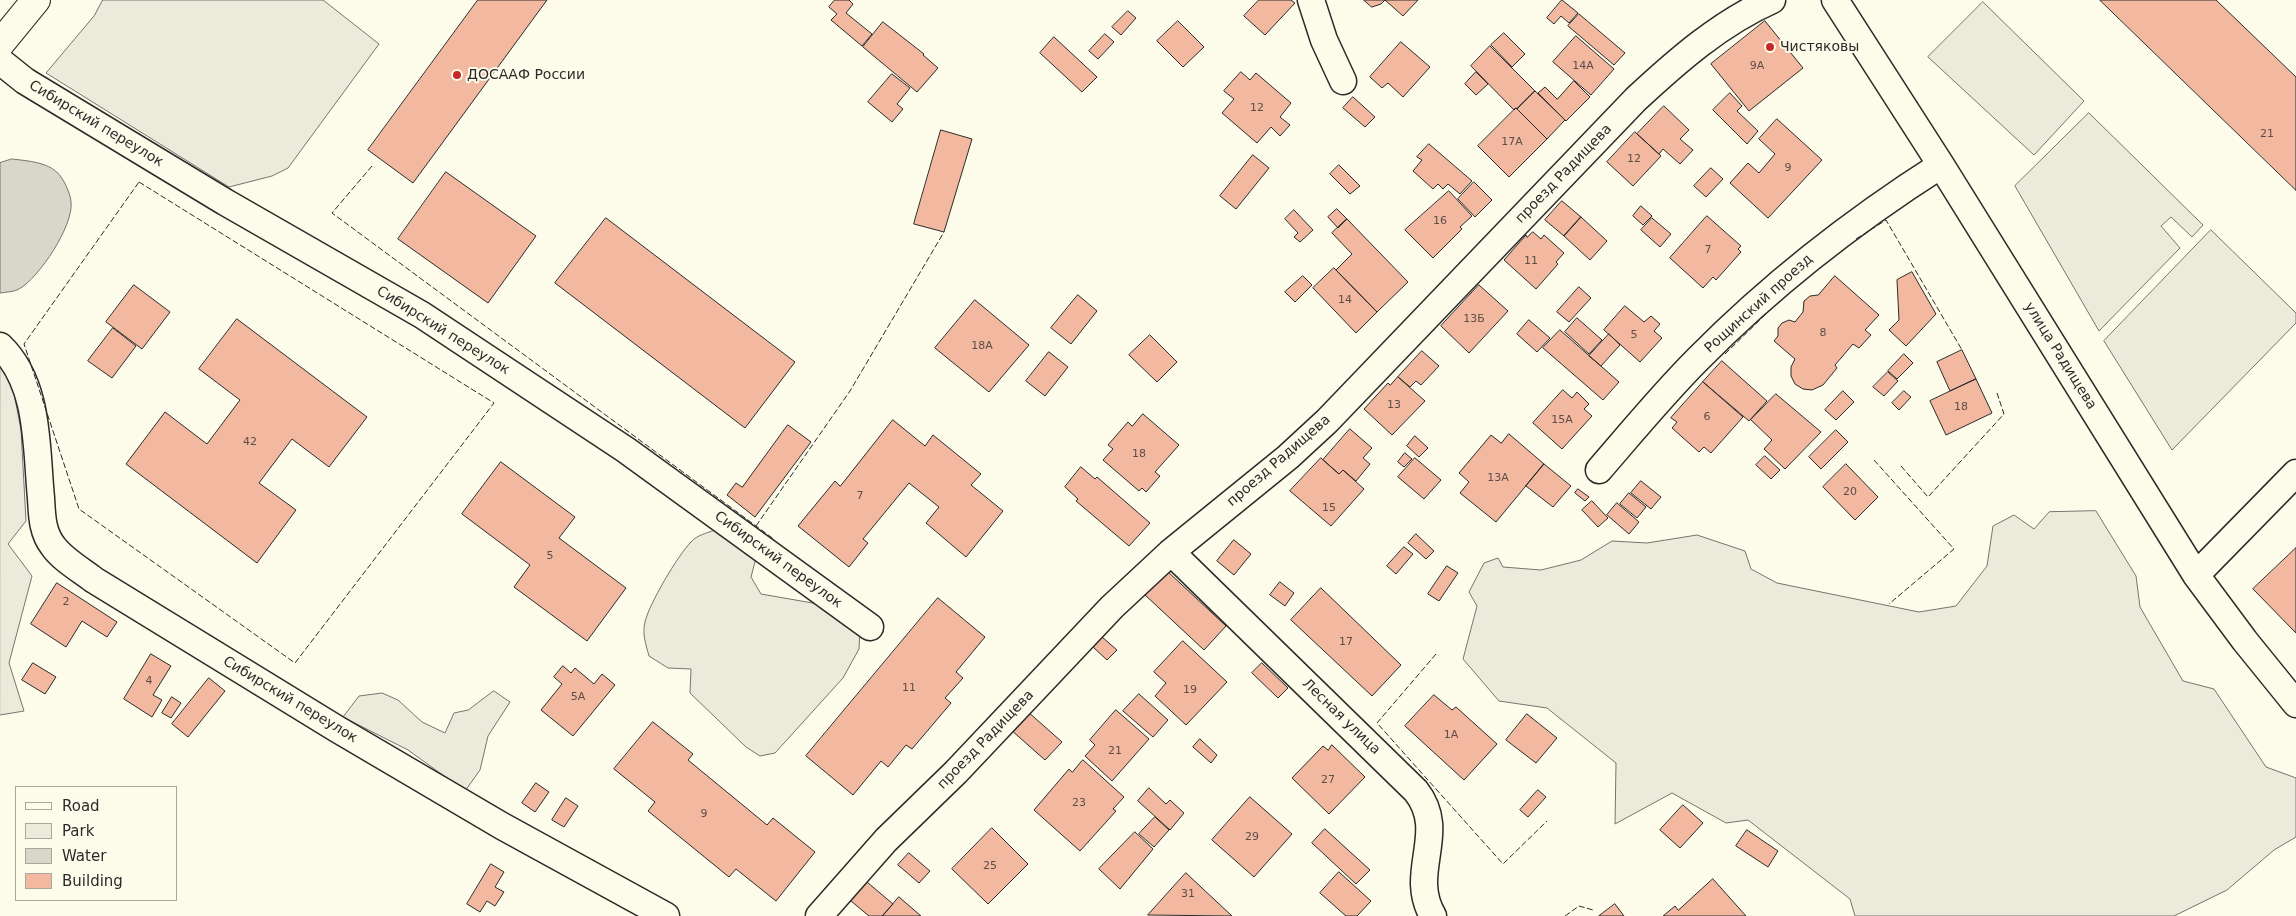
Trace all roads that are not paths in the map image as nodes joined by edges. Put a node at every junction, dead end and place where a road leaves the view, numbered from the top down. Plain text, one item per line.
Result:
1 (36, 0) edge
2 (1311, 0) edge
3 (1772, 0) edge
4 (1835, 0) edge
5 (0, 44) edge
6 (0, 62) edge
7 (1343, 81) dead end
8 (1942, 165) junction
9 (0, 346) edge
10 (1599, 470) dead end
11 (2296, 473) edge
12 (1171, 552) junction
13 (2196, 575) junction
14 (870, 627) dead end
15 (2296, 704) edge
16 (666, 916) edge
17 (819, 916) edge
18 (1433, 916) edge

1 - 5 main road
2 - 7 street
3 - 12 street, проезд Радищева
4 - 8 street, улица Радищева
6 - 14 street, Сибирский переулок
8 - 10 street, Рощинский проезд
8 - 13 street, улица Радищева
9 - 16 street, Сибирский переулок
11 - 13 street
12 - 17 street, проезд Радищева
12 - 18 street, Лесная улица
13 - 15 street, улица Радищева

